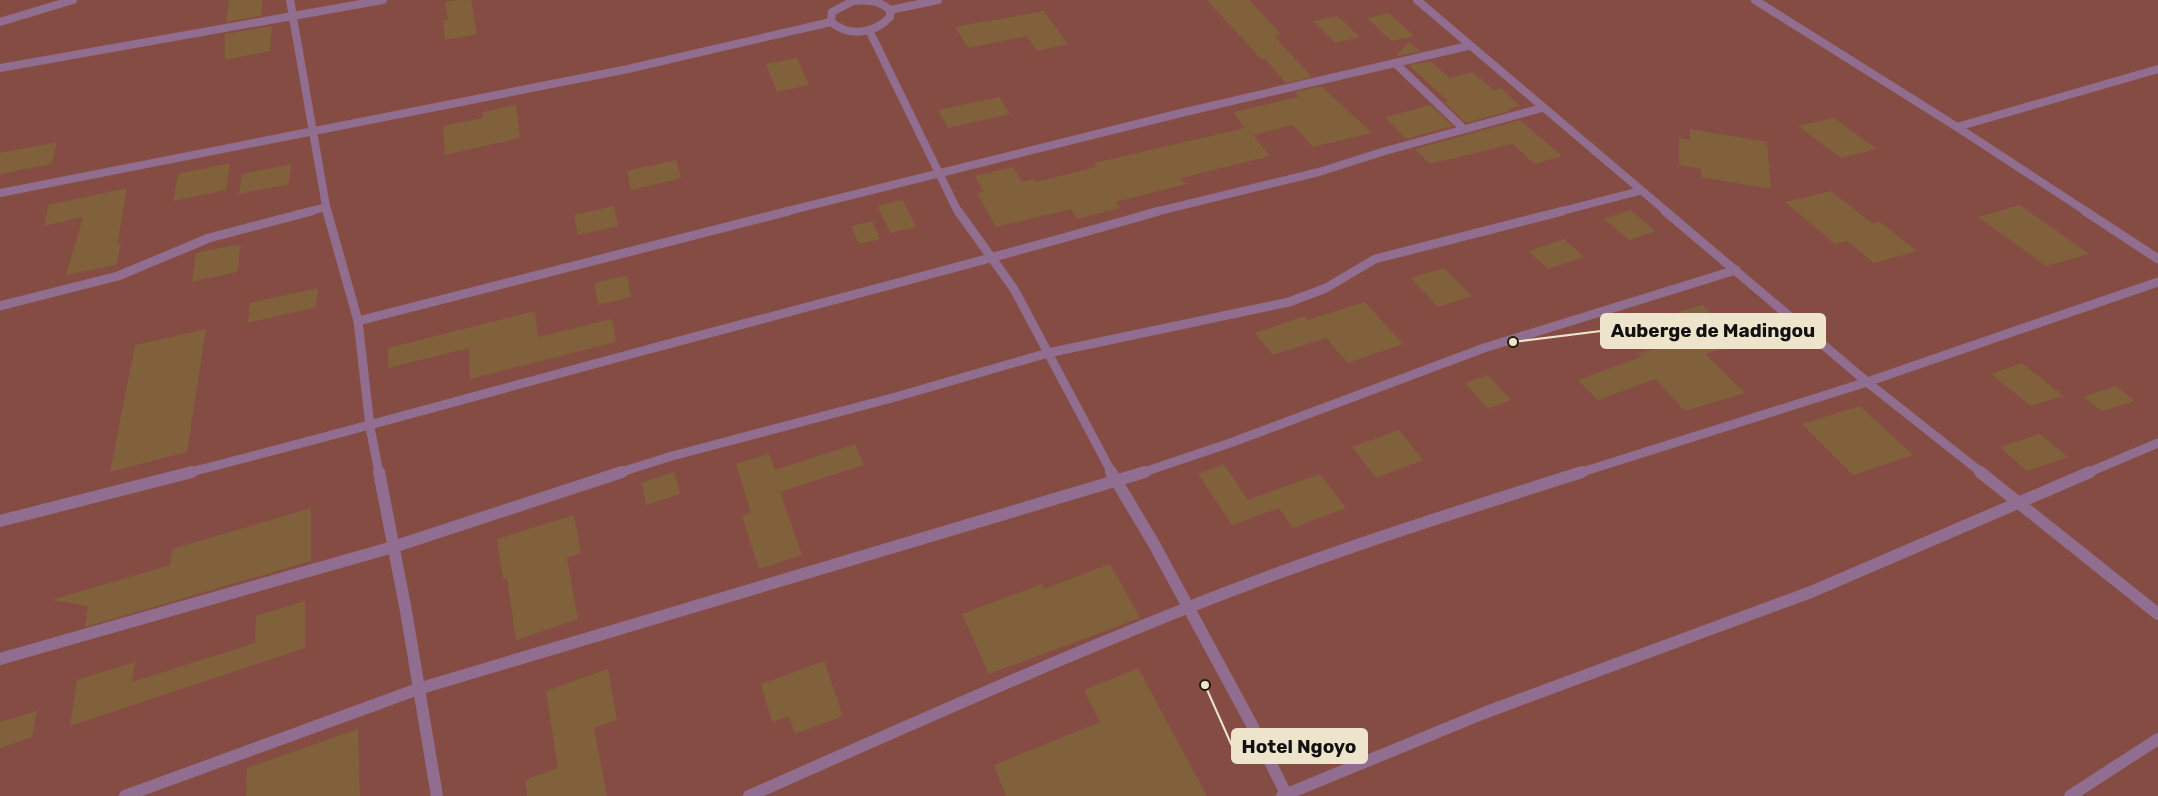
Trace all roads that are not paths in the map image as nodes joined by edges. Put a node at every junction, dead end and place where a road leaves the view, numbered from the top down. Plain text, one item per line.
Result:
1 (73, 0) edge
2 (290, 0) edge
3 (383, 0) edge
4 (938, 0) edge
5 (1417, 0) edge
6 (1754, 0) edge
7 (853, 1) edge
8 (890, 10) junction
9 (294, 16) junction
10 (0, 22) edge
11 (831, 22) junction
12 (869, 30) junction
13 (1468, 46) junction
14 (1395, 63) junction
15 (0, 68) edge
16 (2158, 69) edge
17 (1542, 108) junction
18 (1958, 126) junction
19 (1464, 129) junction
20 (312, 130) junction
21 (938, 174) junction
22 (1640, 191) junction
23 (0, 192) edge
24 (326, 207) junction
25 (992, 259) junction
26 (2158, 259) edge
27 (1736, 270) junction
28 (2158, 282) edge
29 (0, 306) edge
30 (358, 321) junction
31 (1048, 353) junction
32 (1867, 382) junction
33 (370, 427) junction
34 (2158, 444) edge
35 (1116, 482) junction
36 (2018, 505) junction
37 (0, 521) edge
38 (393, 547) junction
39 (1188, 607) junction
40 (2158, 614) edge
41 (0, 660) edge
42 (418, 689) junction
43 (2158, 739) edge
44 (1285, 795) edge
45 (125, 796) edge
46 (437, 796) edge
47 (749, 796) edge
48 (2070, 796) edge

1 - 10 street
2 - 9 street
3 - 9 street
4 - 8 street
5 - 13 street
6 - 18 street
7 - 8 street
7 - 11 street
8 - 12 street
9 - 15 street
9 - 20 street
11 - 12 street
11 - 20 street
12 - 21 street
13 - 14 street
13 - 17 street
14 - 19 street
14 - 21 street
16 - 18 street
17 - 19 street
17 - 22 street
18 - 26 street
19 - 25 street
20 - 23 street
20 - 24 street
21 - 25 street
21 - 30 street
22 - 27 street
22 - 31 street
24 - 29 street
24 - 30 street
25 - 31 street
25 - 33 street
27 - 32 street
27 - 35 street
28 - 32 street
30 - 33 street
31 - 35 street
31 - 38 street
32 - 36 street
32 - 39 street
33 - 37 street
33 - 38 street
34 - 36 street
35 - 39 street
35 - 42 street
36 - 40 street
36 - 44 street
38 - 41 street
38 - 42 street
39 - 44 street
39 - 47 street
42 - 45 street
42 - 46 street
43 - 48 street

